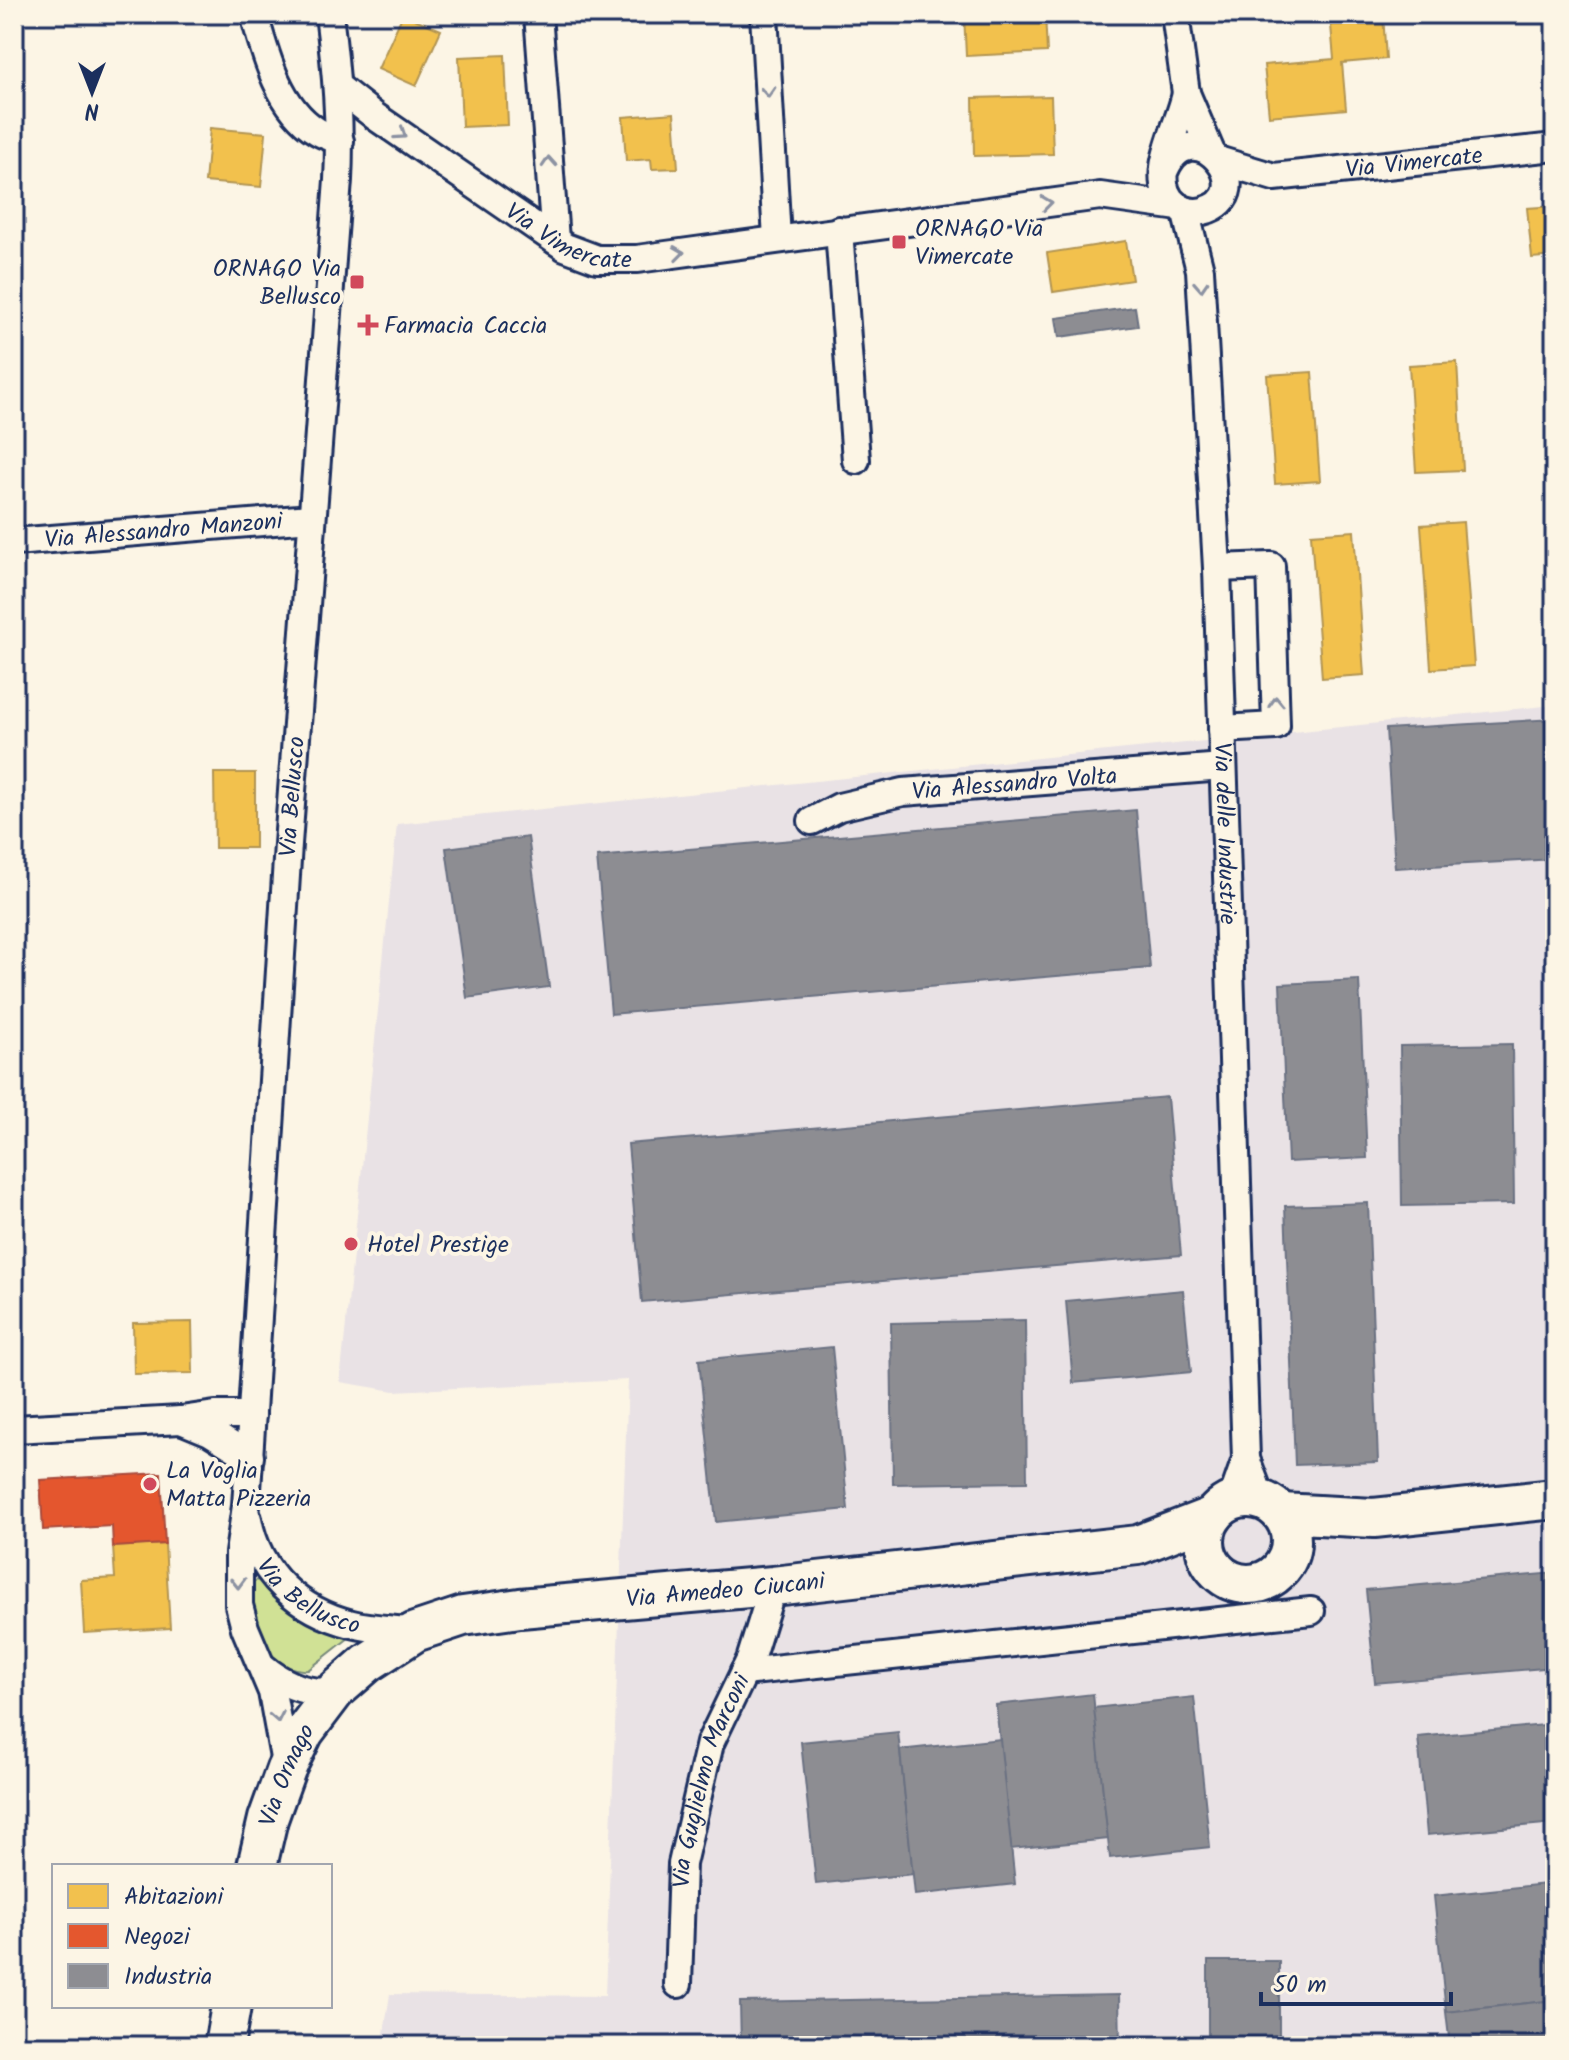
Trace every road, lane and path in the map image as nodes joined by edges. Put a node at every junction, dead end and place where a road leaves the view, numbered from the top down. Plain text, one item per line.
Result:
1 (254, 14) edge
2 (329, 14) edge
3 (538, 14) edge
4 (764, 14) edge
5 (1175, 14) edge
6 (338, 87) junction
7 (1186, 93) junction
8 (340, 141) junction
9 (1555, 147) edge
10 (1216, 157) junction
11 (1164, 172) junction
12 (1274, 177) junction
13 (1221, 198) junction
14 (1182, 209) junction
15 (839, 230) junction
16 (777, 239) junction
17 (555, 240) junction
18 (856, 460) dead end
19 (311, 518) junction
20 (14, 542) edge
21 (1217, 568) junction
22 (1222, 729) junction
23 (1223, 767) junction
24 (812, 821) dead end
25 (252, 1415) junction
26 (181, 1420) junction
27 (14, 1429) edge
28 (250, 1457) junction
29 (1555, 1499) edge
30 (246, 1506) junction
31 (1247, 1508) junction
32 (1374, 1518) junction
33 (1138, 1545) junction
34 (1287, 1559) junction
35 (1211, 1564) junction
36 (773, 1586) junction
37 (1311, 1611) dead end
38 (415, 1632) junction
39 (263, 1667) junction
40 (744, 1672) junction
41 (335, 1691) junction
42 (286, 1769) junction
43 (257, 1864) edge
44 (678, 1984) dead end
45 (231, 2008) edge
46 (224, 2046) edge

1 - 8 street
2 - 6 street, Via Bellusco
17 -> 3 street
4 -> 16 street
5 - 7 street
6 - 8 street, Via Bellusco
6 -> 17 street, Via Vimercate
7 - 10 street
7 - 11 street
8 - 19 street, Via Bellusco
9 - 12 street, Via Vimercate
10 - 11 street
10 - 12 street, Via Vimercate
10 - 13 street
11 - 14 street
12 - 13 street, Via Vimercate
13 - 14 street
15 -> 14 street, Via Vimercate
14 -> 21 street, Via delle Industrie
15 - 16 street, Via Vimercate
15 - 18 street
17 -> 16 street, Via Vimercate
19 - 20 street, Via Alessandro Manzoni
19 - 25 street, Via Bellusco
21 - 22 street, Via delle Industrie
22 -> 21 street
22 - 23 street, Via delle Industrie
23 - 24 street, Via Alessandro Volta
23 - 31 street, Via delle Industrie
25 - 26 street
25 - 28 street, Via Bellusco
26 - 27 street
26 - 28 street
28 - 30 street, Via Bellusco
29 - 32 main road, Via Amedeo Ciucani
30 - 38 street, Via Bellusco
30 -> 39 street, Via Bellusco
31 - 32 main road, Via Amedeo Ciucani
31 - 33 main road, Via Amedeo Ciucani
31 - 34 main road
31 - 35 main road
32 - 34 main road, Via Amedeo Ciucani
33 - 35 main road, Via Amedeo Ciucani
33 - 36 main road, Via Amedeo Ciucani
34 - 35 main road, Via Amedeo Ciucani
36 - 38 main road, Via Amedeo Ciucani
36 - 40 street, Via Guglielmo Marconi
37 - 40 street
38 - 41 main road, Via Amedeo Ciucani
39 - 41 street
39 -> 42 street, Via Bellusco
40 - 44 street, Via Guglielmo Marconi
41 - 42 main road, Via Ornago
42 - 43 main road, Via Ornago
45 - 46 main road

